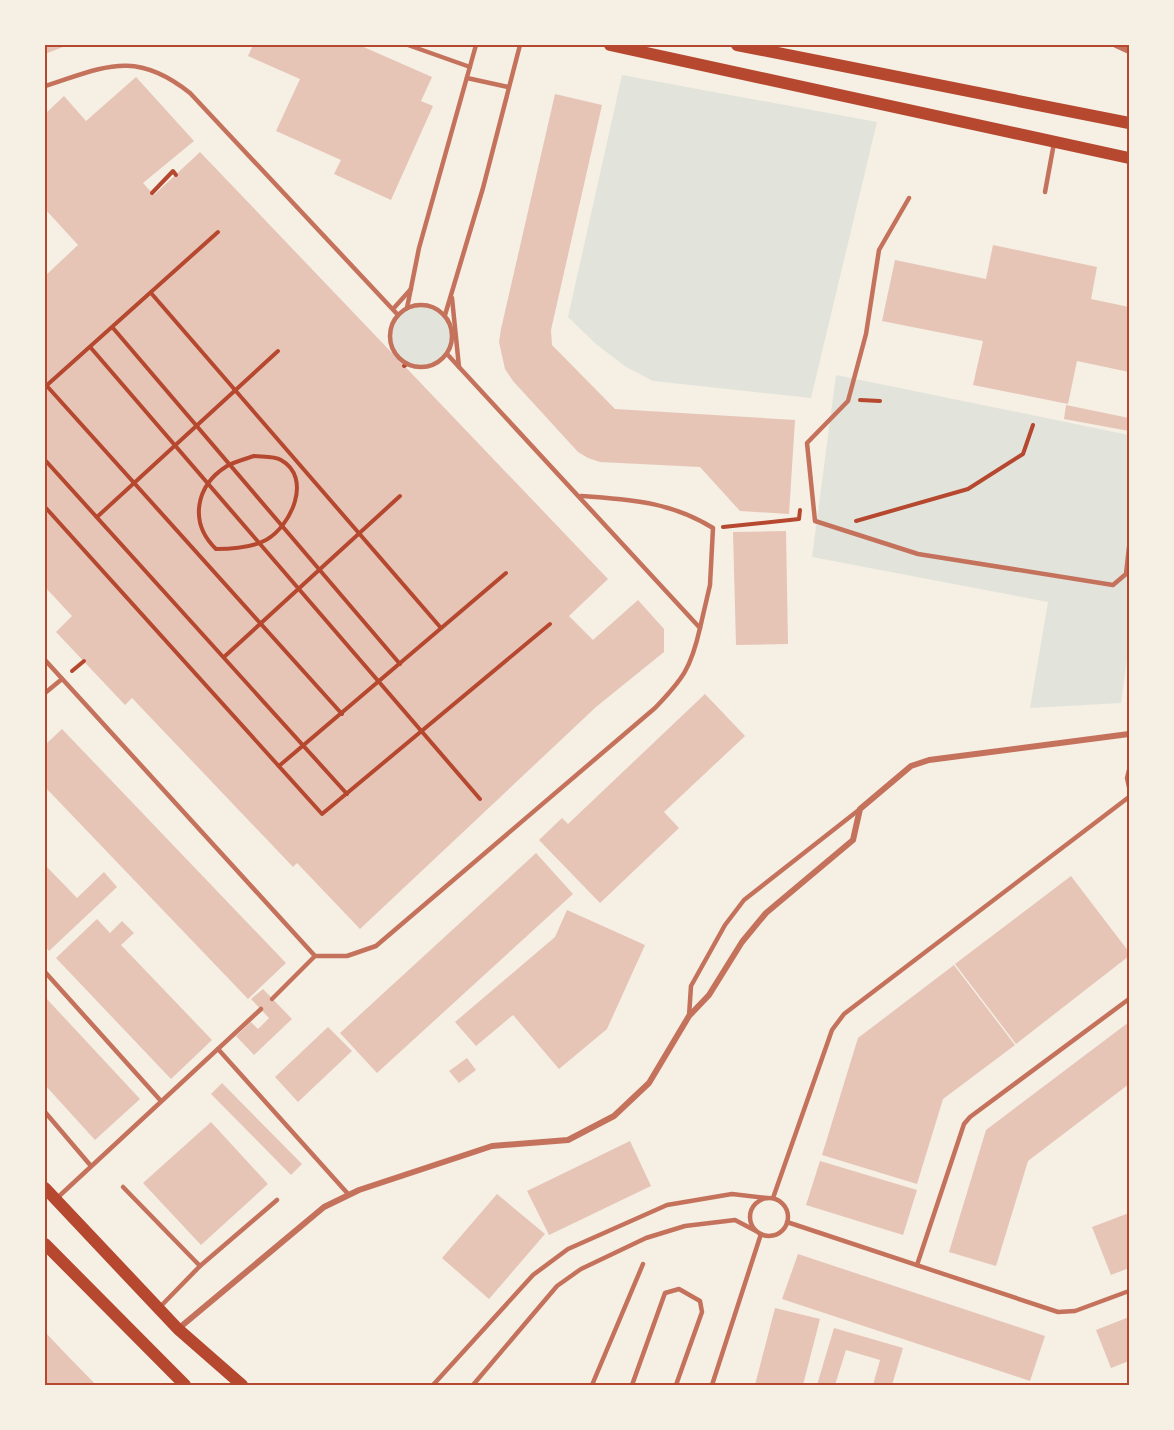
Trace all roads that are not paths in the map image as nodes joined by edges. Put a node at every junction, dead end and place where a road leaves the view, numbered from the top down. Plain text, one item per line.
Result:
1 (408, 45) edge
2 (476, 45) edge
3 (520, 45) edge
4 (610, 45) edge
5 (737, 45) edge
6 (1116, 45) edge
7 (1129, 51) edge
8 (470, 67) junction
9 (467, 78) junction
10 (45, 86) edge
11 (507, 87) junction
12 (1129, 123) edge
13 (1054, 143) junction
14 (1129, 158) edge
15 (1045, 192) dead end
16 (909, 198) dead end
17 (411, 288) junction
18 (451, 295) junction
19 (407, 308) junction
20 (393, 309) junction
21 (398, 315) junction
22 (445, 315) junction
23 (447, 354) junction
24 (459, 367) junction
25 (581, 496) junction
26 (1129, 547) edge
27 (700, 628) junction
28 (45, 660) edge
29 (62, 679) junction
30 (45, 693) edge
31 (1129, 734) edge
32 (1129, 770) edge
33 (1129, 787) edge
34 (1129, 797) edge
35 (860, 809) junction
36 (315, 956) junction
37 (45, 972) edge
38 (272, 999) dead end
39 (1129, 999) edge
40 (261, 1009) dead end
41 (689, 1016) junction
42 (218, 1049) junction
43 (161, 1101) junction
44 (45, 1112) edge
45 (91, 1166) junction
46 (123, 1187) dead end
47 (45, 1188) edge
48 (349, 1195) junction
49 (770, 1198) junction
50 (56, 1199) junction
51 (277, 1200) dead end
52 (787, 1222) junction
53 (759, 1232) junction
54 (45, 1244) edge
55 (643, 1264) dead end
56 (917, 1265) junction
57 (200, 1266) junction
58 (1129, 1291) edge
59 (158, 1309) junction
60 (178, 1329) junction
61 (185, 1385) edge
62 (242, 1385) edge
63 (433, 1385) edge
64 (473, 1385) edge
65 (592, 1385) edge
66 (632, 1385) edge
67 (676, 1385) edge
68 (712, 1385) edge

1 - 8 lane
2 - 8 lane
3 - 11 lane
4 - 13 main road
5 - 12 main road
6 - 7 street
8 - 9 lane
9 - 11 lane
9 - 17 lane
10 - 20 lane
11 - 18 lane
13 - 14 main road
13 - 15 lane
16 - 26 lane
17 - 19 lane
17 - 20 lane
18 - 22 lane
18 - 24 lane
19 - 21 lane
19 - 22 lane
20 - 21 lane
21 - 23 lane
22 - 23 lane
23 - 24 lane
24 - 25 lane
25 - 27 lane
25 - 27 lane
27 - 36 lane
28 - 29 lane
29 - 30 lane
29 - 36 lane
31 - 35 street
32 - 33 lane
34 - 49 lane
35 - 41 street
35 - 41 lane
36 - 38 lane
37 - 43 lane
39 - 56 lane
40 - 42 lane
41 - 48 street
42 - 43 lane
42 - 48 lane
43 - 45 lane
44 - 45 lane
45 - 50 lane
46 - 57 lane
47 - 50 main road
48 - 60 street
49 - 52 lane
49 - 53 lane
49 - 63 lane
50 - 59 main road
51 - 57 lane
52 - 53 lane
52 - 56 lane
53 - 64 lane
53 - 68 lane
54 - 61 main road
55 - 65 lane
56 - 58 lane
57 - 59 lane
59 - 60 main road
60 - 62 main road
66 - 67 lane

